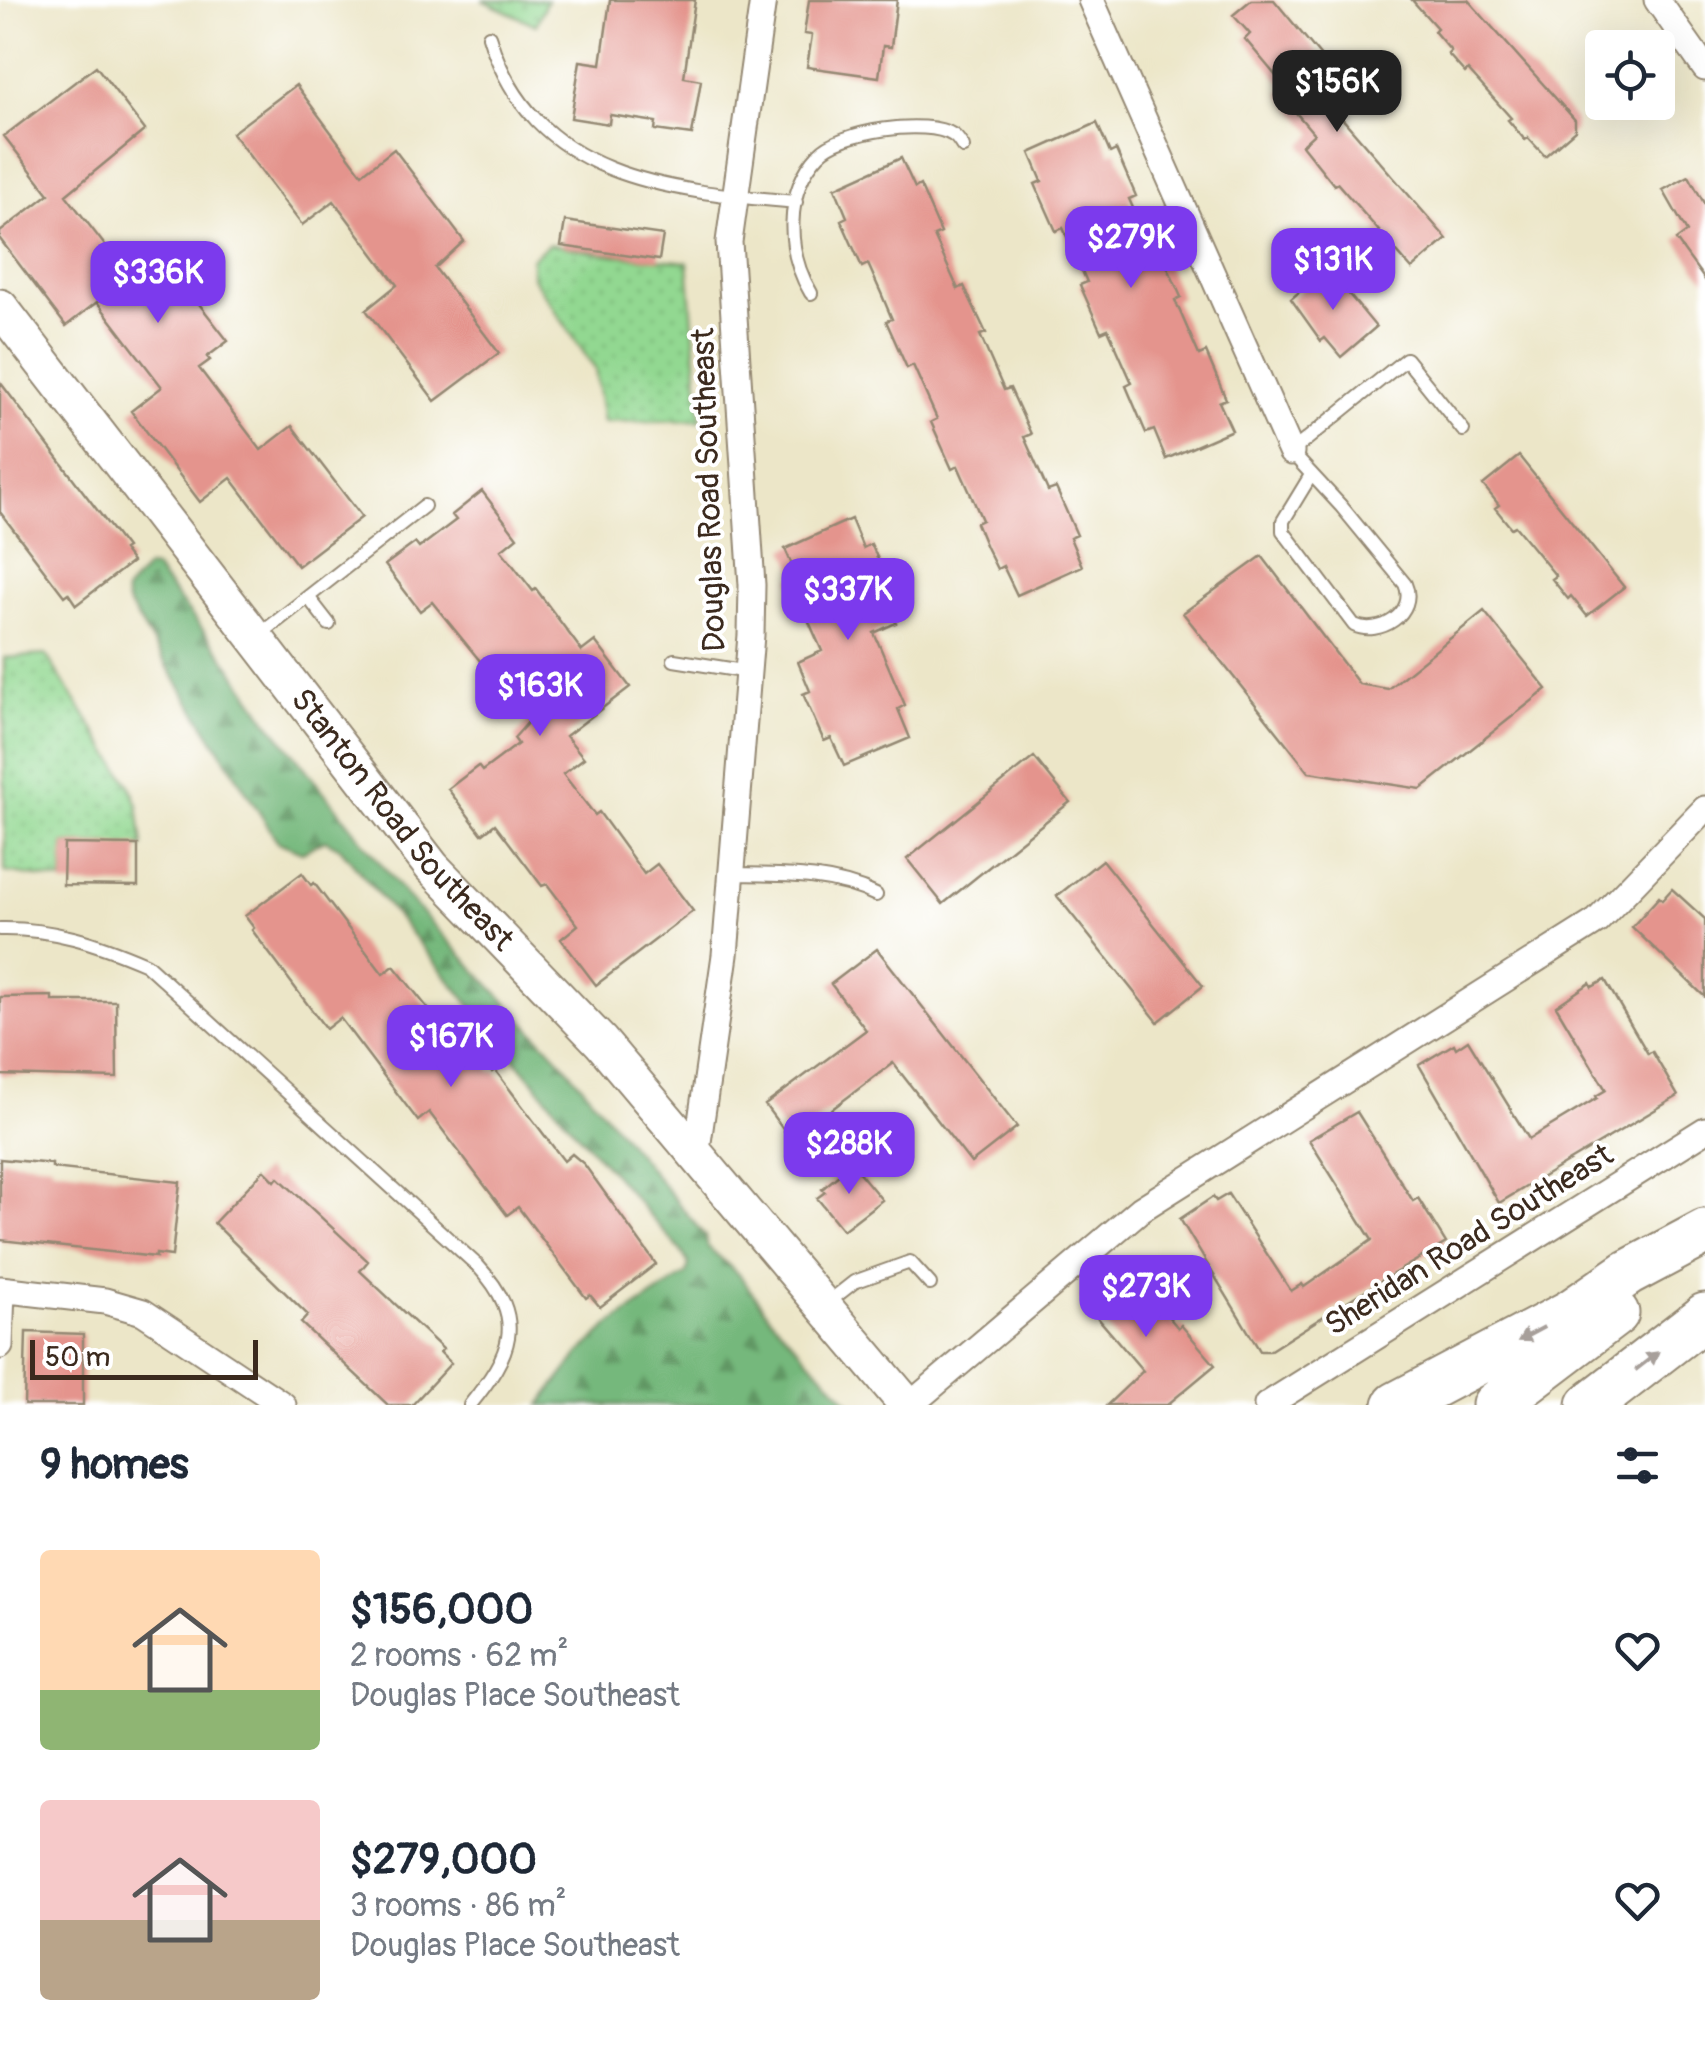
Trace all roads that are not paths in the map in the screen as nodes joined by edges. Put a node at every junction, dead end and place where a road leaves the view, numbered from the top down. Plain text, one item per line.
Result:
1 (764, 0) edge
2 (1091, 0) edge
3 (1657, 0) edge
4 (488, 36) dead end
5 (1705, 68) edge
6 (964, 146) dead end
7 (735, 196) junction
8 (796, 202) junction
9 (812, 293) dead end
10 (0, 308) edge
11 (1464, 430) dead end
12 (1291, 452) junction
13 (1311, 475) junction
14 (424, 506) dead end
15 (308, 597) junction
16 (330, 624) dead end
17 (256, 638) junction
18 (674, 660) dead end
19 (749, 672) junction
20 (1705, 810) edge
21 (732, 874) junction
22 (876, 896) dead end
23 (0, 928) edge
24 (1705, 1130) edge
25 (696, 1156) junction
26 (1705, 1232) edge
27 (1705, 1245) edge
28 (930, 1284) dead end
29 (1, 1289) edge
30 (824, 1306) junction
31 (1705, 1316) edge
32 (0, 1346) edge
33 (283, 1405) edge
34 (470, 1405) edge
35 (908, 1405) edge
36 (1267, 1405) edge
37 (1396, 1405) edge
38 (1495, 1405) edge
39 (1590, 1405) edge

1 - 7 street, Douglas Road Southeast
2 - 12 street
3 - 5 street
4 - 7 lane
6 - 8 lane
7 - 8 lane
7 - 19 street, Douglas Road Southeast
8 - 9 lane
10 - 17 street, Stanton Road Southeast
11 - 12 lane
12 - 13 lane
13 - 13 lane
14 - 15 lane
15 - 16 lane
15 - 17 lane
17 - 25 street, Stanton Road Southeast
18 - 19 lane
19 - 21 street, Douglas Road Southeast
20 - 35 street
21 - 22 lane
21 - 25 street, Douglas Road Southeast
23 - 34 lane
24 - 36 street, Sheridan Road Southeast
25 - 30 street, Stanton Road Southeast
26 -> 37 highway
27 - 38 highway
28 - 30 lane
29 - 32 street
29 - 33 street
30 - 35 street, Stanton Road Southeast
39 -> 31 highway

